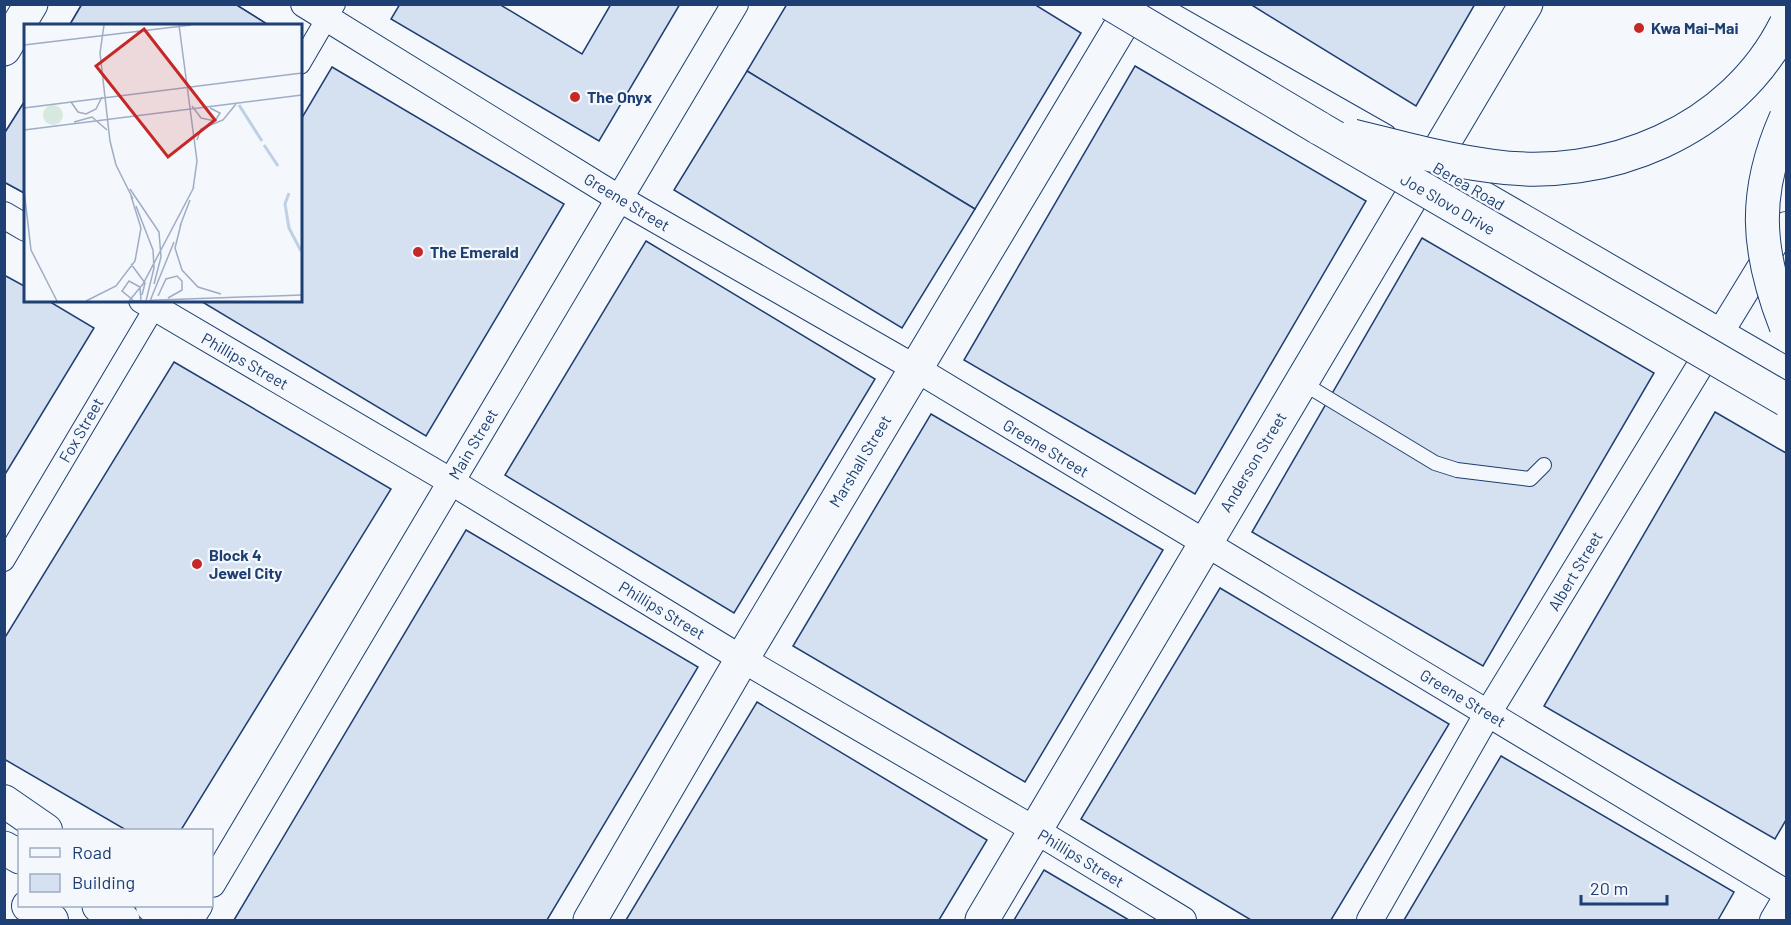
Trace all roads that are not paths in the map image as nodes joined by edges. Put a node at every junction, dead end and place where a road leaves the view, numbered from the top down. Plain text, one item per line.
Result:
1 (31, 4) edge
2 (304, 4) edge
3 (735, 4) edge
4 (1111, 4) edge
5 (1134, 4) edge
6 (1150, 4) edge
7 (1526, 4) edge
8 (1542, 4) edge
9 (332, 11) edge
10 (1786, 24) edge
11 (1503, 45) junction
12 (4, 49) edge
13 (302, 61) edge
14 (1786, 117) edge
15 (1319, 128) junction
16 (1430, 164) junction
17 (620, 199) junction
18 (4, 215) edge
19 (1786, 225) edge
20 (24, 227) edge
21 (151, 303) edge
22 (1786, 326) edge
23 (1720, 334) junction
24 (915, 368) junction
25 (1786, 370) edge
26 (1300, 382) junction
27 (1786, 400) edge
28 (1544, 465) dead end
29 (450, 481) junction
30 (1205, 544) junction
31 (4, 561) edge
32 (742, 659) junction
33 (1488, 713) junction
34 (4, 801) edge
35 (43, 829) edge
36 (1035, 830) junction
37 (4, 848) edge
38 (18, 856) edge
39 (213, 882) edge
40 (4, 892) edge
41 (1786, 893) edge
42 (1786, 898) edge
43 (18, 900) edge
44 (29, 907) edge
45 (101, 907) edge
46 (153, 907) edge
47 (198, 907) edge
48 (52, 921) edge
49 (123, 921) edge
50 (174, 921) edge
51 (190, 921) edge
52 (590, 921) edge
53 (982, 921) edge
54 (1183, 921) edge
55 (1370, 921) edge
56 (1773, 921) edge

1 - 12 main road
2 - 9 street, Greene Street
3 - 17 street, Main Street
4 - 15 main road, Joe Slovo Drive, bridge
5 - 24 main road, Marshall Street
6 - 16 street, Berea Road
7 - 11 main road, Anderson Street
8 - 11 main road
9 - 13 street
9 - 17 street, Greene Street
10 - 15 main road, bridge
11 - 16 main road, Anderson Street
14 - 22 main road, bridge
15 - 27 main road, Joe Slovo Drive, bridge
16 - 23 street, Berea Road
16 - 26 main road, Anderson Street
17 - 24 street, Greene Street
17 - 29 street, Main Street
18 - 20 street
19 - 23 street, Albert Street
21 - 29 street, Phillips Street
21 - 31 street, Fox Street
23 - 25 street, Berea Road
23 - 33 street, Albert Street
24 - 30 street, Greene Street
24 - 32 main road, Marshall Street
26 - 28 lane
26 - 30 main road, Anderson Street
29 - 32 street, Phillips Street
29 - 39 street, Main Street
30 - 33 street, Greene Street
30 - 36 main road, Anderson Street
32 - 36 street, Phillips Street
32 - 52 main road, Marshall Street
33 - 41 street, Greene Street
33 - 55 street, Albert Street
34 - 35 street
36 - 53 main road, Anderson Street
36 - 54 street, Phillips Street
37 - 38 main road
40 - 43 street
42 - 56 street
44 - 48 street
45 - 49 main road
46 - 50 street
47 - 51 street

